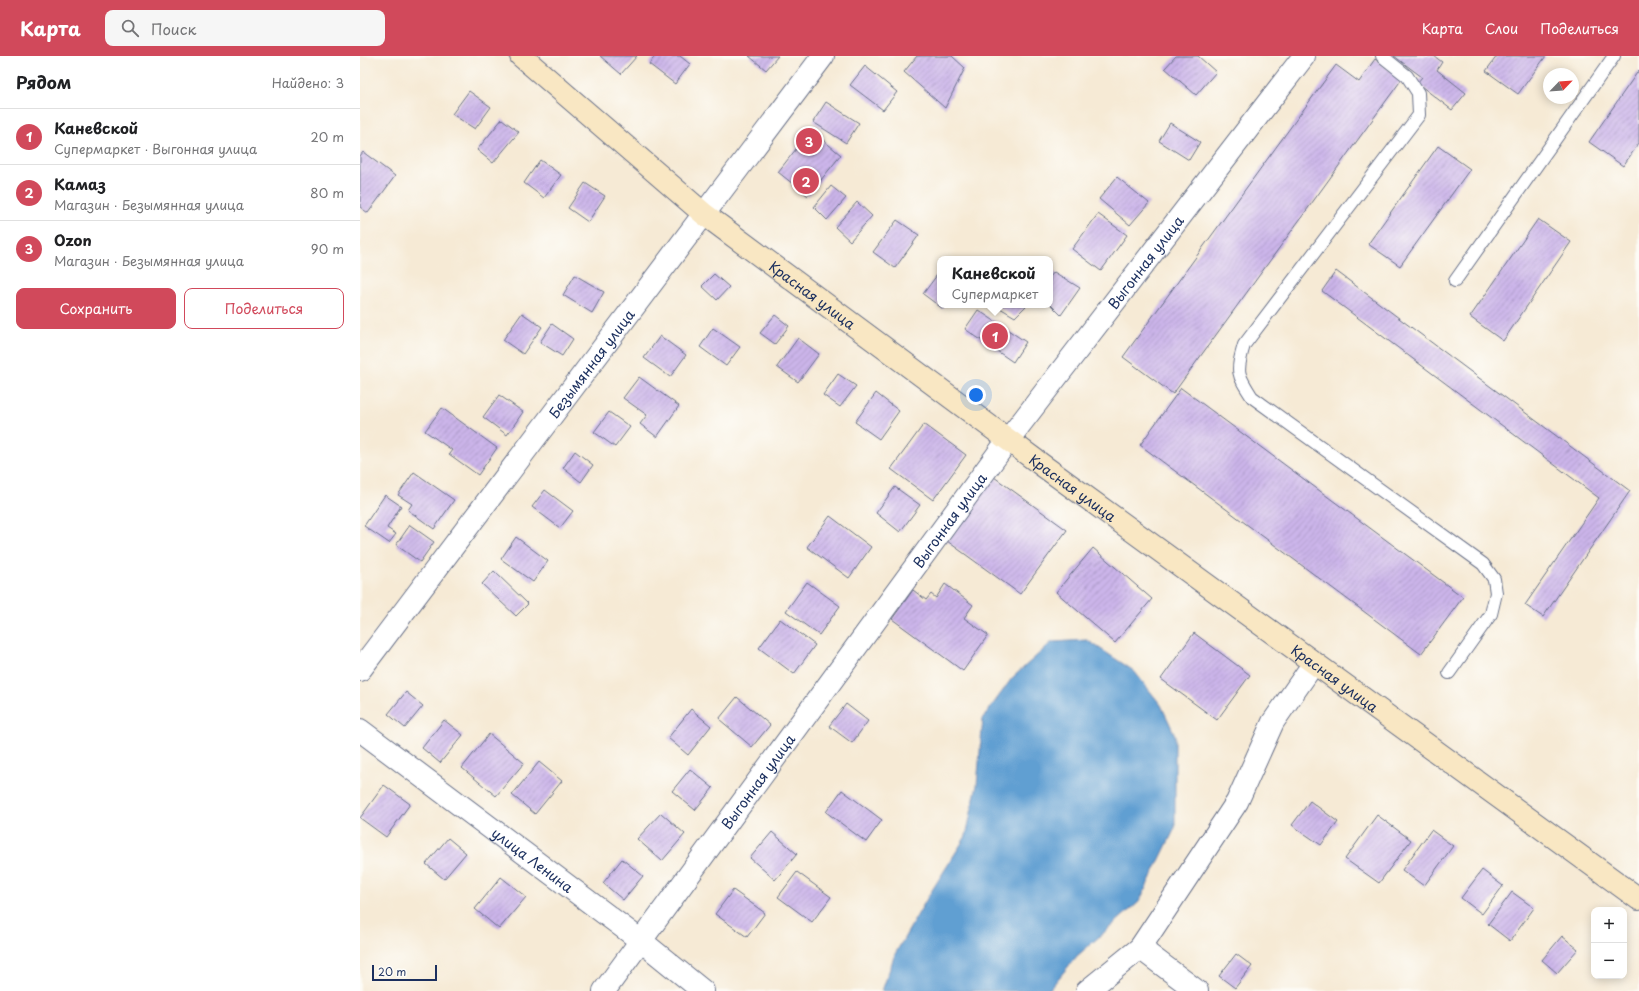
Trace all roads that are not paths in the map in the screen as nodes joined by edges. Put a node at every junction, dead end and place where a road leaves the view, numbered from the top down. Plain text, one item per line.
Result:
1 (521, 56) edge
2 (824, 56) edge
3 (1304, 56) edge
4 (1382, 56) edge
5 (1614, 56) edge
6 (704, 214) junction
7 (1455, 281) dead end
8 (1008, 440) junction
9 (1314, 663) junction
10 (360, 670) edge
11 (1448, 673) dead end
12 (360, 730) edge
13 (1639, 899) edge
14 (640, 940) junction
15 (1140, 948) junction
16 (604, 991) edge
17 (703, 991) edge
18 (1087, 991) edge
19 (1197, 991) edge

1 - 6 main road, Красная улица
2 - 6 street, Безымянная улица
3 - 8 street, Выгонная улица
4 - 11 lane
5 - 7 lane
6 - 8 main road, Красная улица
6 - 10 street, Безымянная улица
8 - 9 main road, Красная улица
8 - 14 street, Выгонная улица
9 - 13 main road, Красная улица
9 - 15 street
12 - 14 street, улица Ленина
14 - 16 street, Выгонная улица
14 - 17 street, улица Ленина
15 - 18 street
15 - 19 street

